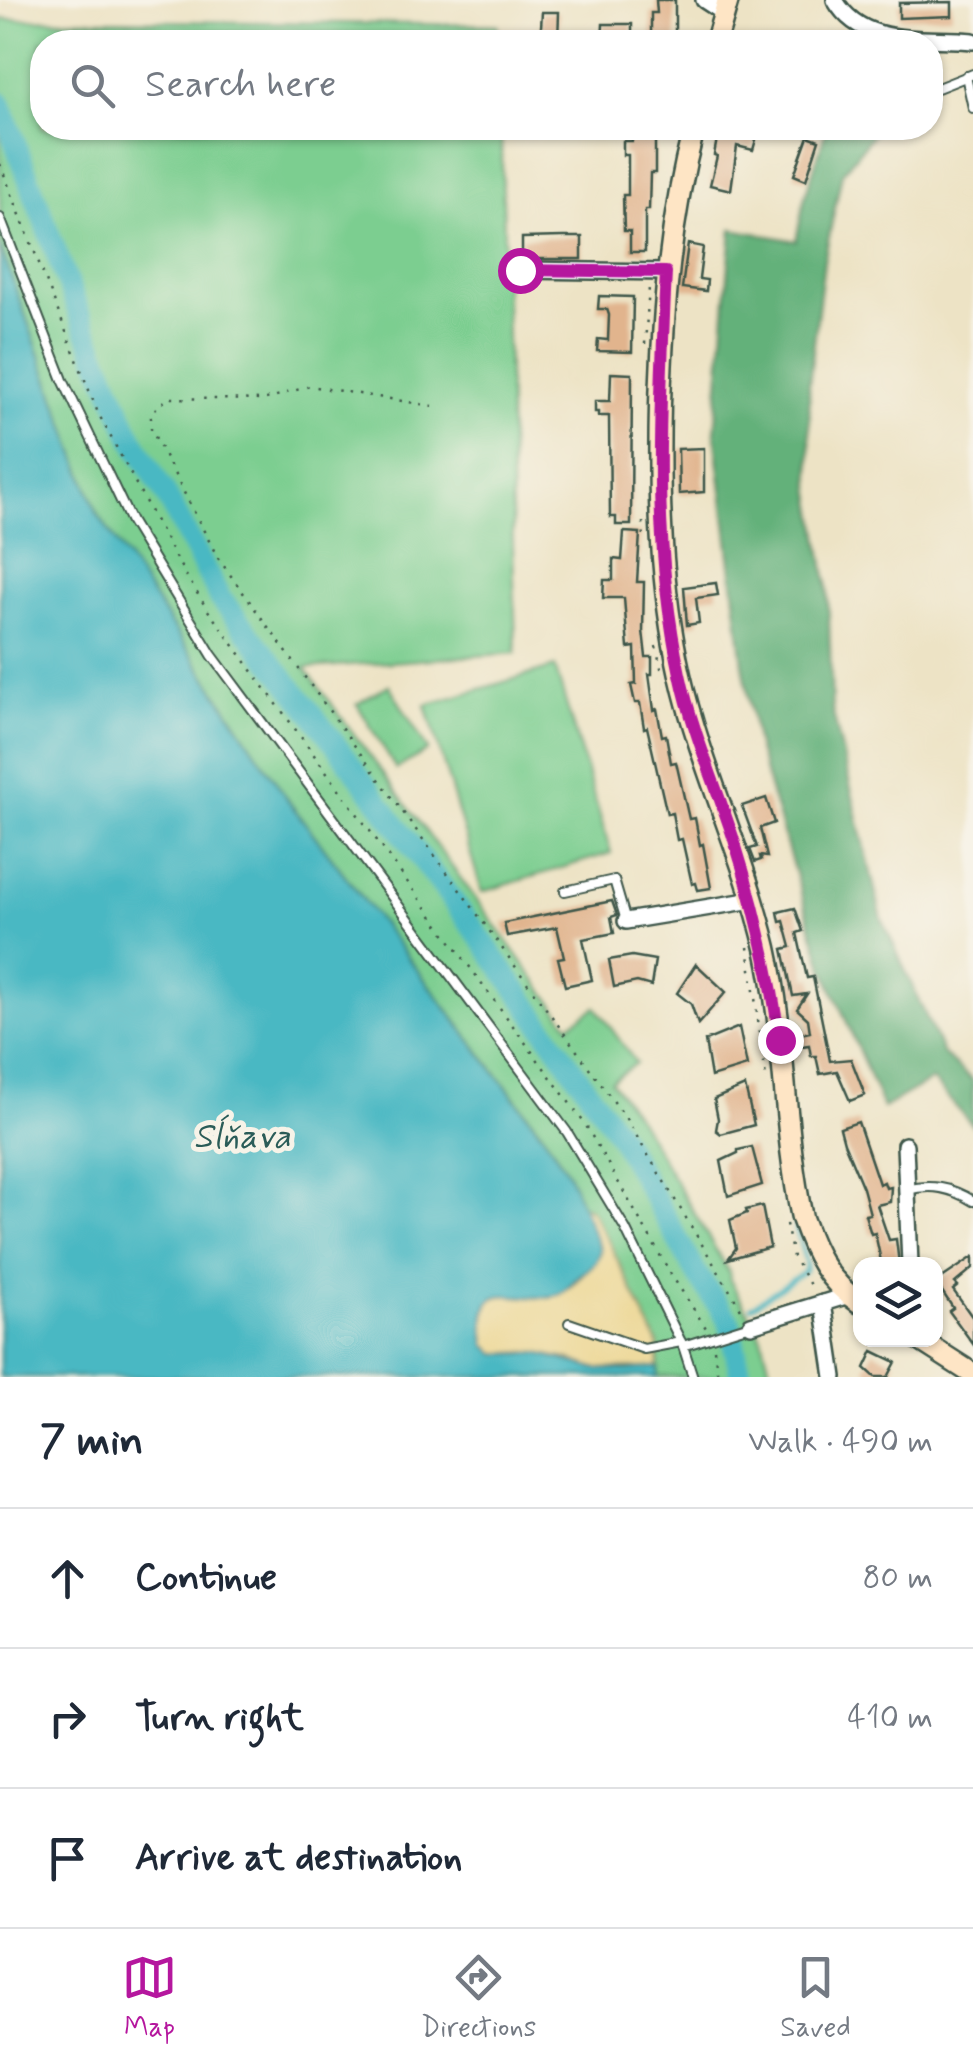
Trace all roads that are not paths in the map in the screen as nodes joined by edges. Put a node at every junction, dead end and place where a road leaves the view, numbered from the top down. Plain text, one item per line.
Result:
1 (704, 0) edge
2 (835, 0) edge
3 (726, 6) edge
4 (865, 30) edge
5 (943, 39) edge
6 (973, 42) edge
7 (969, 74) edge
8 (943, 85) edge
9 (973, 108) edge
10 (691, 140) edge
11 (0, 218) edge
12 (520, 270) dead end
13 (666, 272) junction
14 (564, 891) dead end
15 (753, 900) junction
16 (626, 921) joint
17 (905, 1145) dead end
18 (906, 1190) junction
19 (973, 1201) edge
20 (910, 1257) edge
21 (853, 1297) edge
22 (853, 1299) edge
23 (823, 1302) junction
24 (569, 1323) dead end
25 (746, 1326) joint
26 (682, 1344) junction
27 (931, 1347) edge
28 (973, 1374) edge
29 (692, 1377) edge
30 (834, 1377) edge

1 - 3 street
2 - 4 street
5 - 6 street
7 - 8 lane
7 - 9 lane
10 - 13 main road
11 - 26 lane
12 - 13 street
13 - 15 main road
14 - 16 lane
15 - 16 street
15 - 21 main road
17 - 18 street
18 - 19 lane
18 - 20 street
22 - 23 street
23 - 25 street
23 - 30 street
24 - 26 lane
25 - 26 lane
26 - 29 lane
27 - 28 main road

